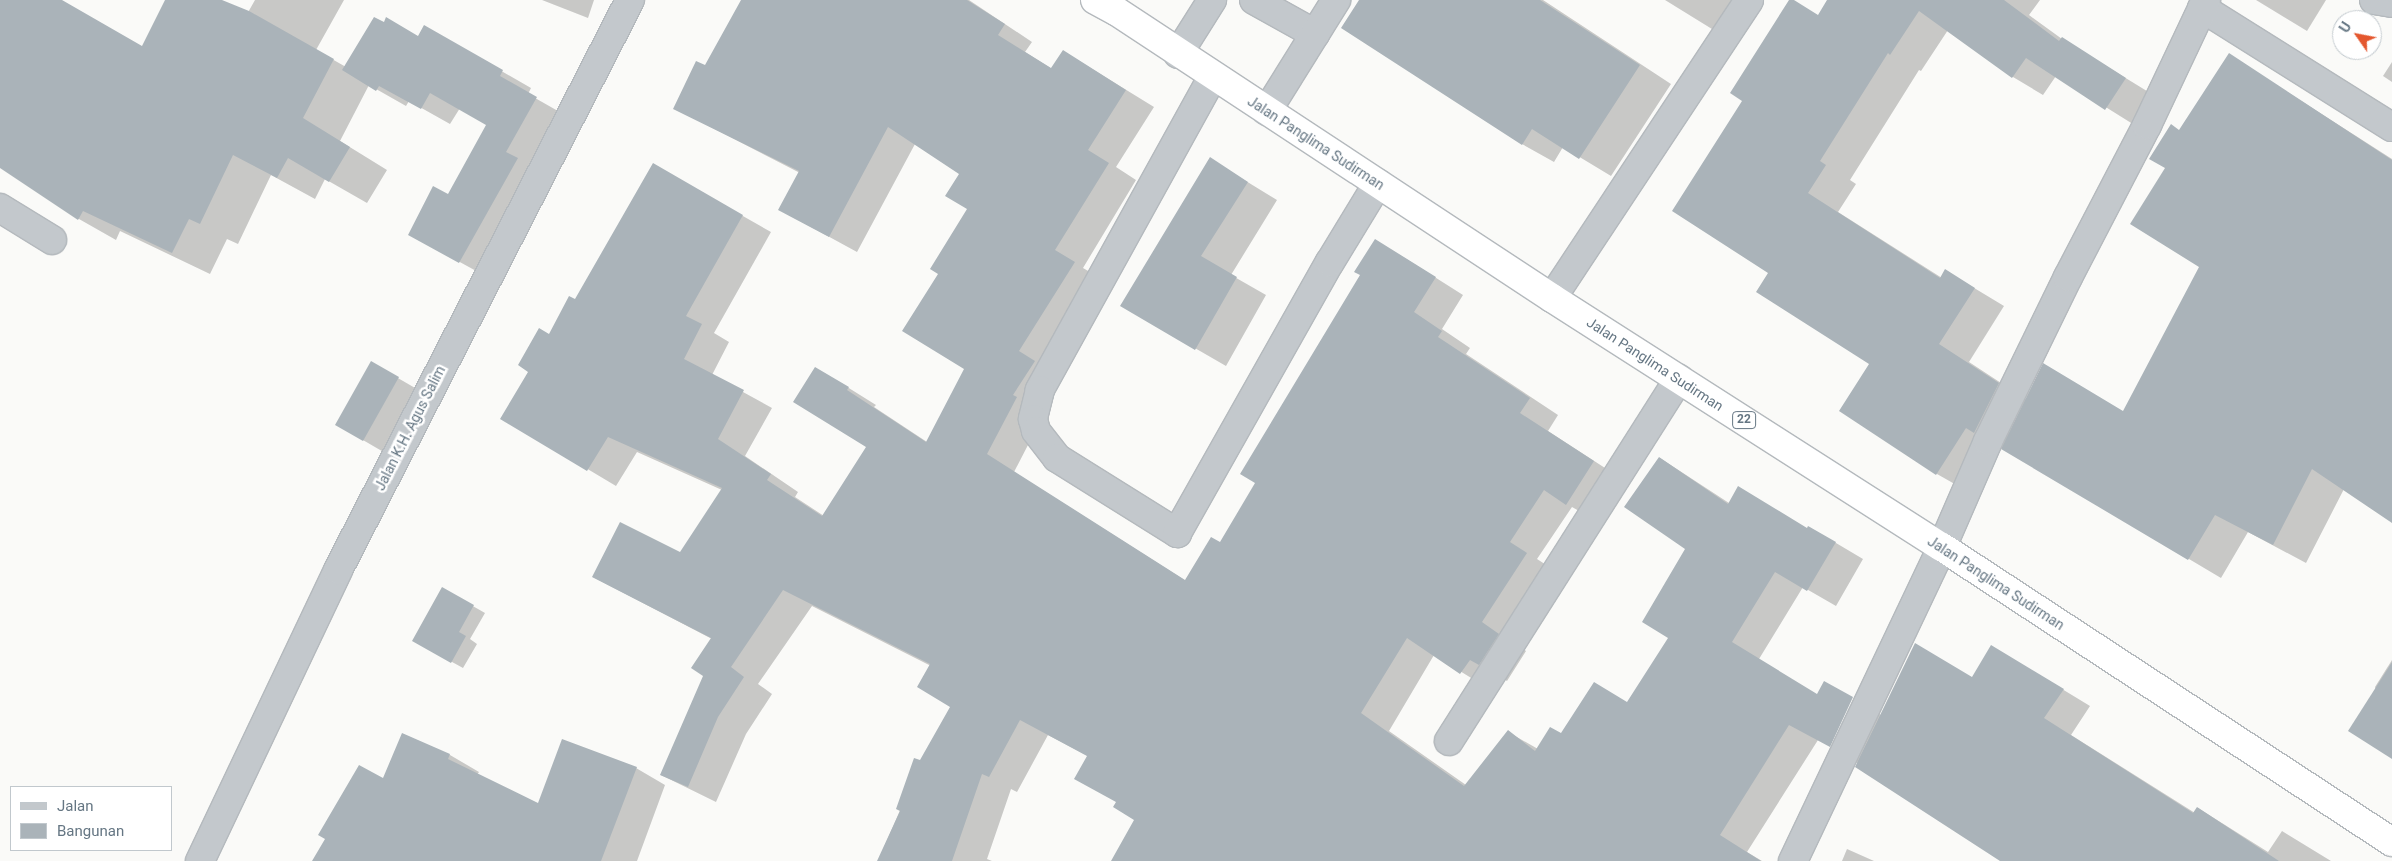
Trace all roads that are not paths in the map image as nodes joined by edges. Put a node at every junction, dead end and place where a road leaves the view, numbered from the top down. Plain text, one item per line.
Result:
1 (630, 0) edge
2 (1095, 0) edge
3 (1212, 0) edge
4 (1254, 0) edge
5 (1336, 0) edge
6 (1749, 0) edge
7 (2374, 0) edge
8 (2392, 2) edge
9 (2204, 4) edge
10 (1315, 34) junction
11 (1178, 54) junction
12 (1213, 76) junction
13 (1267, 111) junction
14 (2392, 127) edge
15 (1378, 184) junction
16 (0, 208) edge
17 (52, 240) dead end
18 (1552, 298) junction
19 (1679, 379) junction
20 (1942, 547) junction
21 (1449, 741) dead end
22 (2392, 842) edge
23 (200, 861) edge
24 (1793, 861) edge

1 - 23 street, Jalan K.H. Agus Salim
2 - 11 highway, Jalan Panglima Sudirman / 22
3 - 11 street
4 - 10 street
5 - 10 street
6 - 18 street
7 - 8 street
9 - 14 street
9 - 20 street
10 - 13 street
11 - 12 highway, Jalan Panglima Sudirman / 22
12 - 13 highway, Jalan Panglima Sudirman / 22
12 - 15 street
13 - 15 highway, Jalan Panglima Sudirman / 22
15 - 18 highway, Jalan Panglima Sudirman / 22
16 - 17 street
18 - 19 highway, Jalan Panglima Sudirman / 22
19 - 20 highway, Jalan Panglima Sudirman / 22
19 - 21 street
20 - 22 highway, Jalan Panglima Sudirman / 22
20 - 24 street

